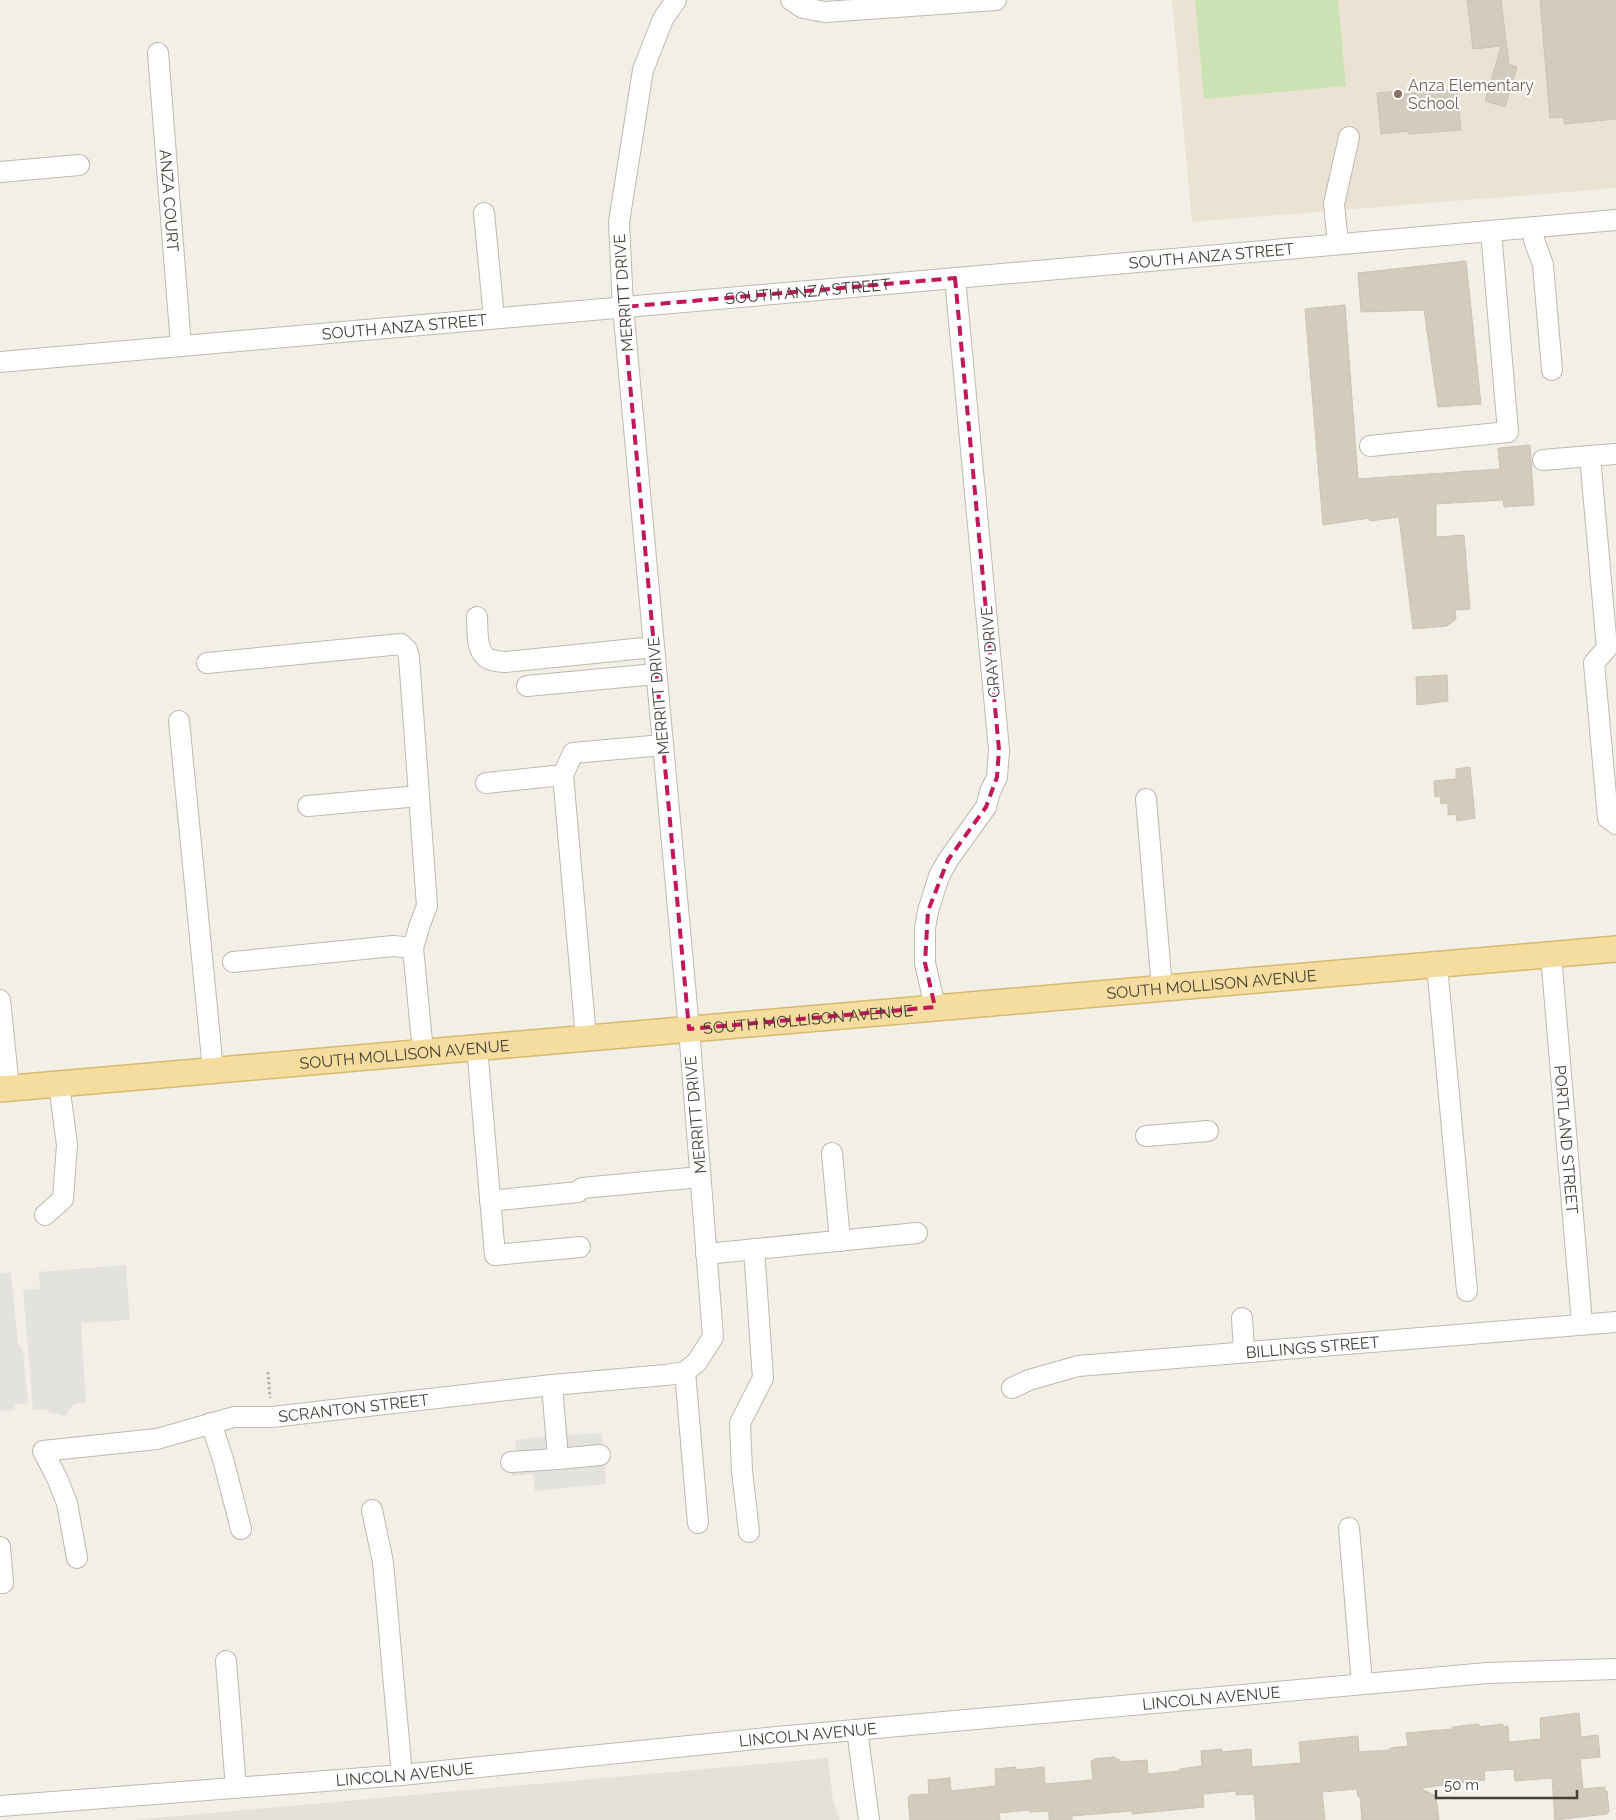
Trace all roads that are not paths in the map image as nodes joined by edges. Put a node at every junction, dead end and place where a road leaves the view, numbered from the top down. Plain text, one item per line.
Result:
1 (676, 0) edge
2 (791, 0) edge
3 (996, 0) edge
4 (158, 53) dead end
5 (1349, 137) dead end
6 (79, 165) dead end
7 (0, 172) edge
8 (484, 213) dead end
9 (1616, 220) edge
10 (1533, 227) junction
11 (1492, 231) junction
12 (1338, 244) junction
13 (955, 278) junction
14 (623, 307) junction
15 (494, 318) junction
16 (181, 346) junction
17 (0, 362) edge
18 (1552, 370) dead end
19 (1370, 446) dead end
20 (1616, 454) edge
21 (1590, 456) junction
22 (1543, 460) dead end
23 (477, 617) dead end
24 (654, 647) junction
25 (207, 663) dead end
26 (656, 674) junction
27 (527, 686) dead end
28 (179, 721) dead end
29 (663, 744) junction
30 (563, 774) junction
31 (486, 783) dead end
32 (419, 796) junction
33 (1146, 799) dead end
34 (308, 806) dead end
35 (1616, 824) edge
36 (413, 948) junction
37 (1616, 949) edge
38 (1551, 955) junction
39 (233, 962) dead end
40 (1437, 965) junction
41 (1162, 988) junction
42 (0, 1000) edge
43 (935, 1007) junction
44 (689, 1029) junction
45 (586, 1038) junction
46 (477, 1047) junction
47 (424, 1052) junction
48 (213, 1070) junction
49 (59, 1084) junction
50 (5, 1089) edge
51 (1208, 1131) dead end
52 (1146, 1136) dead end
53 (832, 1152) dead end
54 (700, 1177) junction
55 (490, 1200) junction
56 (45, 1215) dead end
57 (917, 1233) dead end
58 (840, 1241) junction
59 (580, 1247) dead end
60 (754, 1250) junction
61 (706, 1254) junction
62 (1467, 1291) dead end
63 (1242, 1318) dead end
64 (1616, 1322) edge
65 (1582, 1324) junction
66 (1244, 1352) junction
67 (676, 1374) junction
68 (552, 1385) junction
69 (1012, 1388) dead end
70 (211, 1423) junction
71 (600, 1455) dead end
72 (558, 1459) junction
73 (511, 1462) dead end
74 (372, 1510) dead end
75 (698, 1522) dead end
76 (1349, 1528) dead end
77 (241, 1529) dead end
78 (749, 1532) dead end
79 (0, 1547) edge
80 (77, 1558) dead end
81 (1, 1583) edge
82 (226, 1661) dead end
83 (1616, 1669) edge
84 (1362, 1684) junction
85 (856, 1730) junction
86 (402, 1775) junction
87 (236, 1788) junction
88 (0, 1806) edge
89 (32, 1812) edge
90 (869, 1820) edge

1 - 14 street, MERRITT DRIVE
2 - 3 street
4 - 16 street, ANZA COURT
5 - 12 street
6 - 7 street
8 - 15 street
9 - 10 street, SOUTH ANZA STREET
10 - 11 street, SOUTH ANZA STREET
10 - 18 street
11 - 12 street, SOUTH ANZA STREET
11 - 19 street
12 - 13 street, SOUTH ANZA STREET
13 - 14 street, SOUTH ANZA STREET
13 - 43 street, GRAY DRIVE
14 - 15 street, SOUTH ANZA STREET
14 - 24 street, MERRITT DRIVE
15 - 16 street, SOUTH ANZA STREET
16 - 17 street, SOUTH ANZA STREET
20 - 21 street
21 - 22 street
21 - 35 street
23 - 24 street
24 - 26 street, MERRITT DRIVE
25 - 32 street
26 - 27 street
26 - 29 street, MERRITT DRIVE
28 - 48 street
29 - 30 street
29 - 44 street, MERRITT DRIVE
30 - 31 street
30 - 45 street
32 - 34 street
32 - 36 street
33 - 41 street
36 - 39 street
36 - 47 street
37 - 38 main road, SOUTH MOLLISON AVENUE
38 - 40 main road, SOUTH MOLLISON AVENUE
38 - 65 street, PORTLAND STREET
40 - 41 main road, SOUTH MOLLISON AVENUE
40 - 62 street
41 - 43 main road, SOUTH MOLLISON AVENUE
42 - 50 street
43 - 44 main road, SOUTH MOLLISON AVENUE
44 - 45 main road, SOUTH MOLLISON AVENUE
44 - 54 street, MERRITT DRIVE
45 - 46 main road, SOUTH MOLLISON AVENUE
46 - 47 main road, SOUTH MOLLISON AVENUE
46 - 55 street
47 - 48 main road, SOUTH MOLLISON AVENUE
48 - 49 main road, SOUTH MOLLISON AVENUE
49 - 50 main road, SOUTH MOLLISON AVENUE
49 - 56 street
51 - 52 street
53 - 58 street
54 - 55 street
54 - 61 street, MERRITT DRIVE
55 - 59 street
57 - 58 street
58 - 60 street
60 - 61 street
60 - 78 street
61 - 67 street, MERRITT DRIVE
63 - 66 street
64 - 65 street, BILLINGS STREET
65 - 66 street, BILLINGS STREET
66 - 69 street, BILLINGS STREET
67 - 68 street, SCRANTON STREET
67 - 75 street
68 - 70 street, SCRANTON STREET
68 - 72 street
70 - 77 street
70 - 80 street, SCRANTON STREET
71 - 72 street
72 - 73 street
74 - 86 street
76 - 84 street
79 - 81 street
82 - 87 street
83 - 84 street, LINCOLN AVENUE
84 - 85 street, LINCOLN AVENUE
85 - 86 street, LINCOLN AVENUE
85 - 90 street
86 - 87 street, LINCOLN AVENUE
87 - 89 street, LINCOLN AVENUE
88 - 89 street, LINCOLN AVENUE

